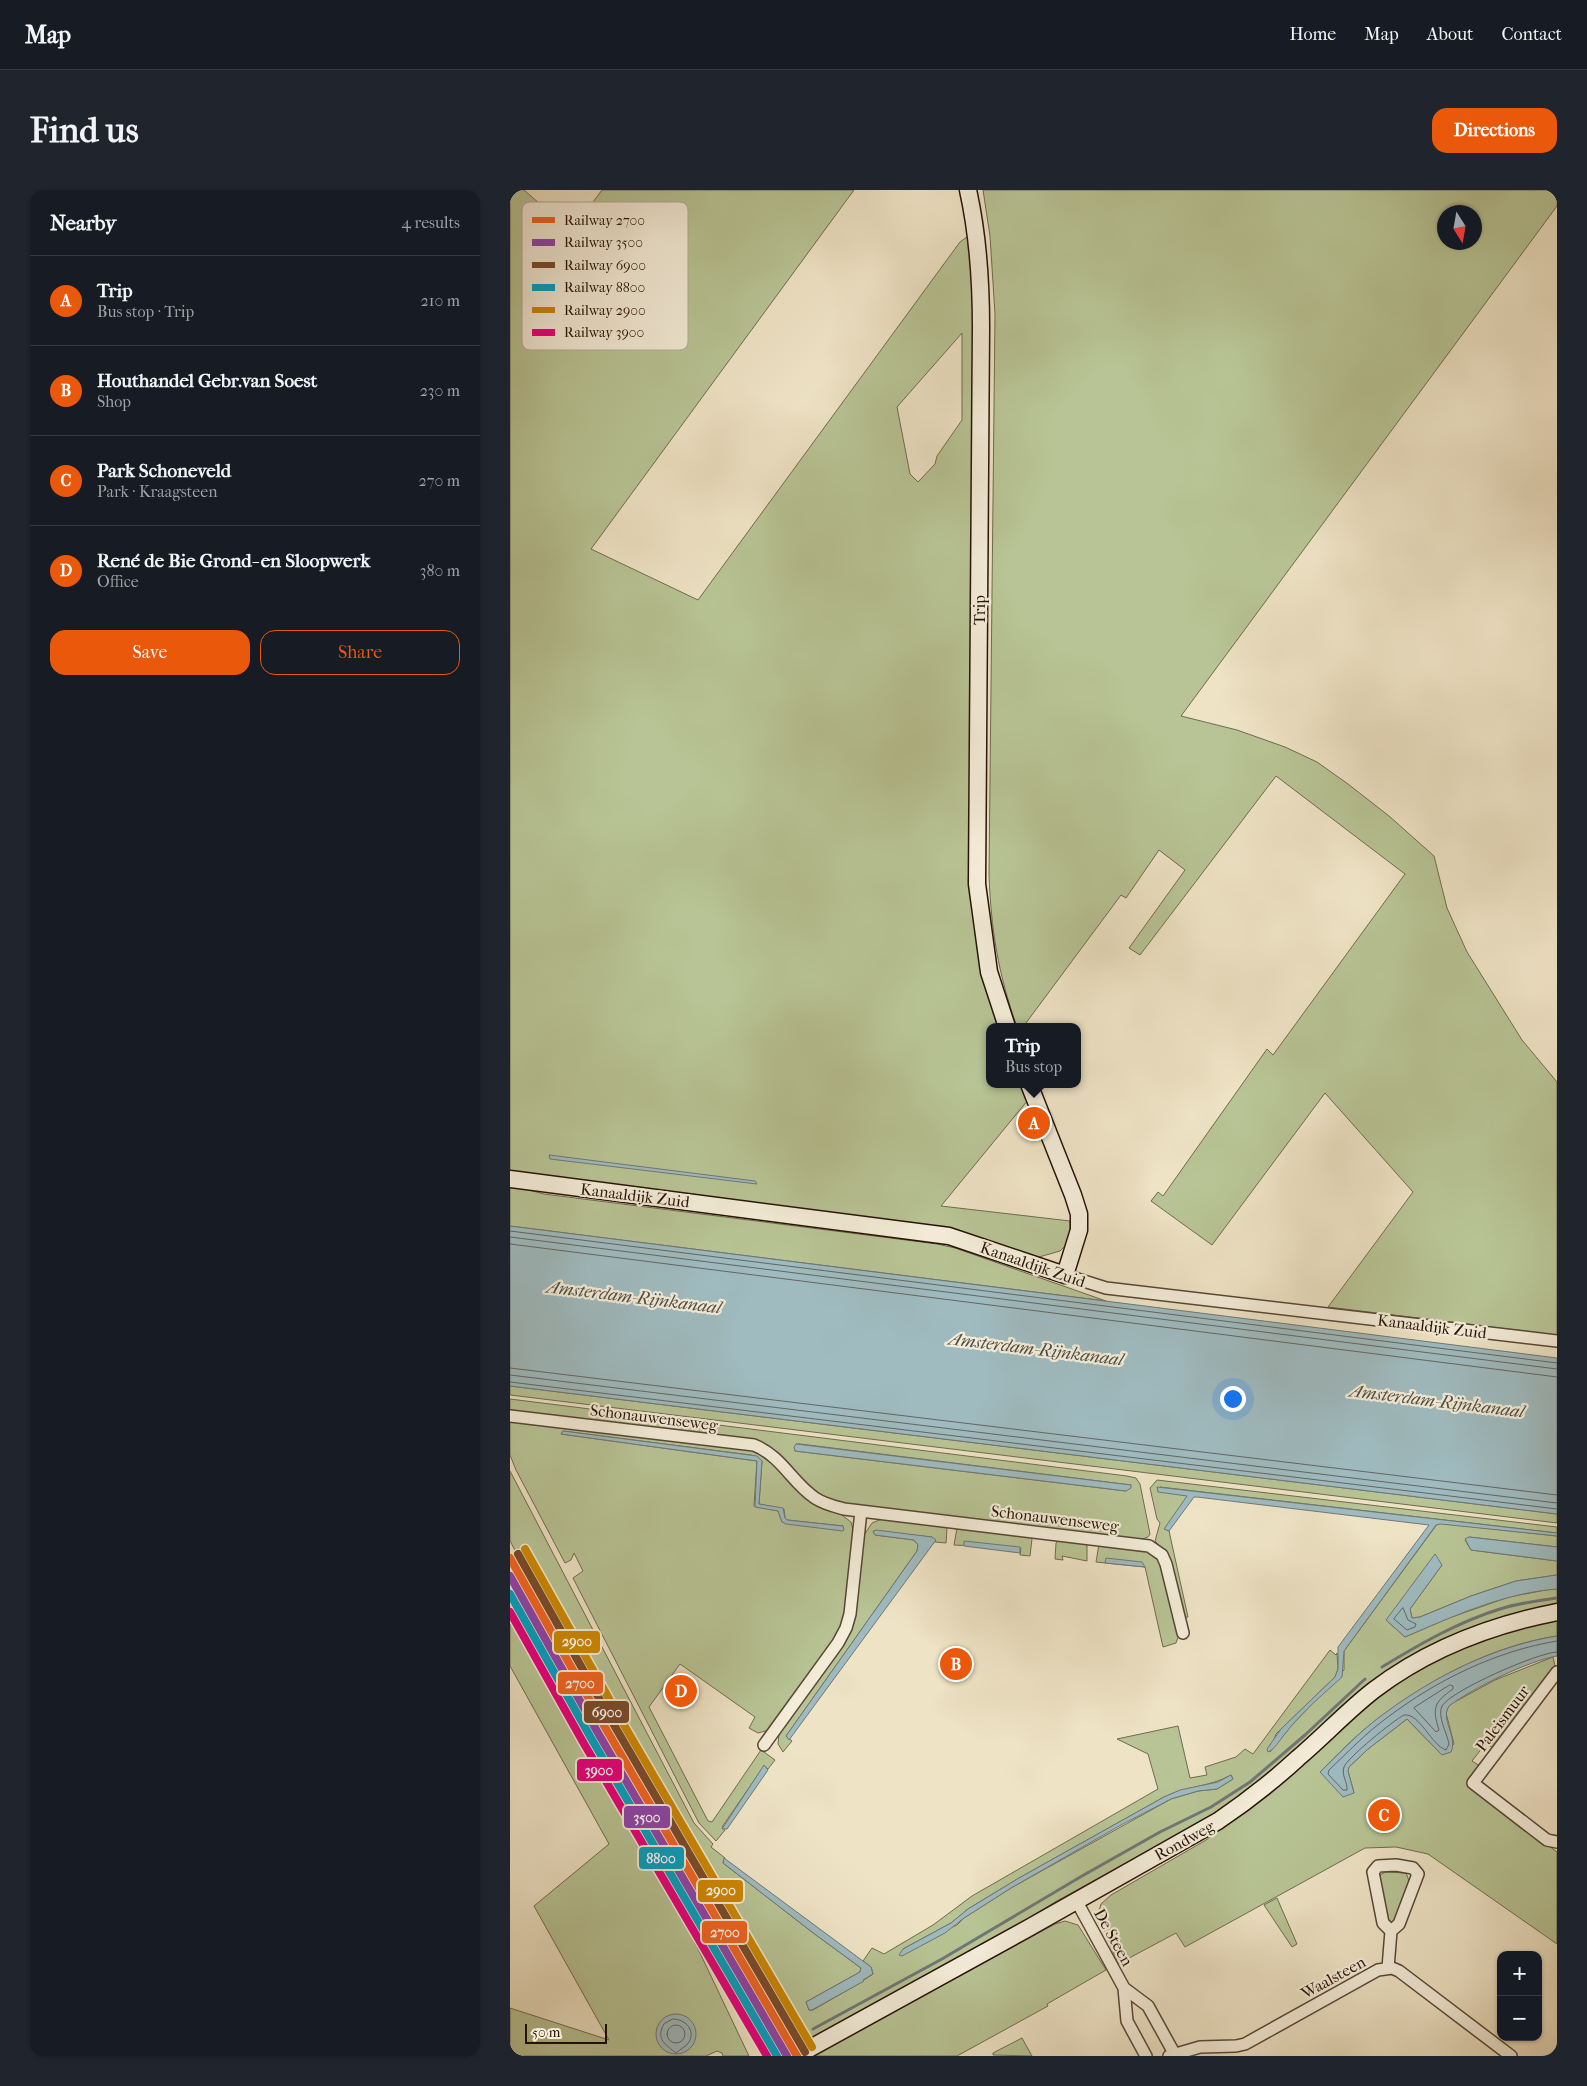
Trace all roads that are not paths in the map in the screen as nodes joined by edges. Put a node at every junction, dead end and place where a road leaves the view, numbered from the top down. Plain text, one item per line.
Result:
1 (968, 190) edge
2 (1006, 1023) edge
3 (1031, 1088) edge
4 (510, 1179) edge
5 (1065, 1276) junction
6 (1557, 1341) edge
7 (510, 1416) edge
8 (861, 1511) junction
9 (1557, 1612) edge
10 (1183, 1634) dead end
11 (1557, 1672) edge
12 (764, 1745) dead end
13 (1557, 1842) edge
14 (1076, 1900) junction
15 (1391, 1931) junction
16 (1388, 1968) junction
17 (1124, 1988) junction
18 (1235, 2046) junction
19 (1210, 2051) edge
20 (1171, 2054) edge
21 (796, 2056) edge
22 (1146, 2056) edge
23 (1247, 2056) edge
24 (1511, 2056) edge

1 - 2 street, Trip
3 - 5 street
4 - 5 street, Kanaaldijk Zuid
5 - 6 street, Kanaaldijk Zuid
7 - 8 street, Schonauwenseweg
8 - 10 street, Schonauwenseweg
8 - 12 street
9 - 14 street, Rondweg
11 - 13 street, Paleismuur
14 - 17 street, De Steen
14 - 21 street, Rondweg
15 - 15 street
15 - 16 street
16 - 18 street, Waalsteen
16 - 24 street, Waalsteen
17 - 20 street, De Steen
17 - 22 street, De Steen
18 - 19 street, De Steen
18 - 23 street
19 - 20 street, De Steen

